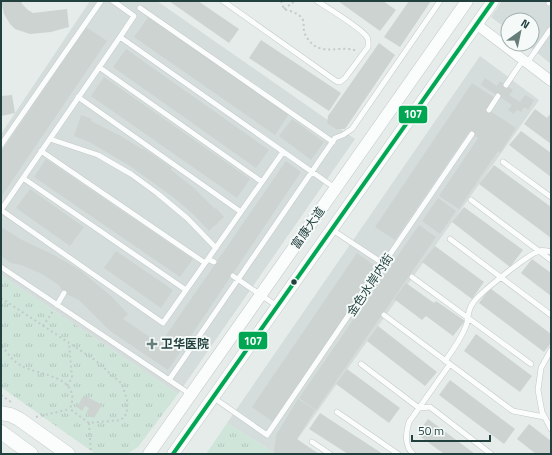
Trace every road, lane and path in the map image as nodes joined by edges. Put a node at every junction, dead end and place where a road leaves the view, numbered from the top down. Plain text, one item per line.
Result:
1 (101, 1) edge
2 (113, 1) edge
3 (223, 1) edge
4 (281, 1) edge
5 (295, 1) edge
6 (317, 1) edge
7 (440, 1) edge
8 (467, 1) edge
9 (492, 1) edge
10 (140, 8) dead end
11 (284, 9) junction
12 (476, 24) junction
13 (550, 30) dead end
14 (120, 37) junction
15 (362, 54) junction
16 (525, 61) junction
17 (99, 68) junction
18 (551, 81) edge
19 (506, 85) dead end
20 (498, 96) dead end
21 (78, 97) junction
22 (489, 110) dead end
23 (472, 134) dead end
24 (50, 139) junction
25 (333, 142) junction
26 (1, 145) edge
27 (41, 151) junction
28 (283, 152) junction
29 (503, 162) dead end
30 (312, 172) junction
31 (23, 178) junction
32 (262, 182) junction
33 (336, 188) junction
34 (551, 197) edge
35 (471, 200) dead end
36 (1, 210) edge
37 (241, 212) junction
38 (331, 229) junction
39 (450, 238) dead end
40 (216, 248) junction
41 (539, 251) junction
42 (551, 252) edge
43 (551, 260) edge
44 (207, 261) junction
45 (214, 262) dead end
46 (384, 264) junction
47 (1, 267) edge
48 (412, 276) dead end
49 (236, 277) junction
50 (502, 278) junction
51 (186, 290) junction
52 (64, 294) dead end
53 (260, 295) junction
54 (1, 298) edge
55 (57, 305) junction
56 (277, 306) junction
57 (384, 315) dead end
58 (551, 315) edge
59 (468, 317) junction
60 (43, 326) junction
61 (69, 343) junction
62 (1, 344) edge
63 (551, 350) edge
64 (448, 363) junction
65 (361, 364) dead end
66 (531, 364) dead end
67 (169, 380) junction
68 (67, 386) junction
69 (190, 394) junction
70 (213, 397) junction
71 (419, 408) junction
72 (70, 409) junction
73 (337, 412) dead end
74 (1, 413) edge
75 (33, 417) dead end
76 (544, 417) junction
77 (89, 423) junction
78 (551, 429) edge
79 (1, 432) edge
80 (312, 442) dead end
81 (411, 453) edge
82 (31, 454) edge
83 (68, 454) edge
84 (91, 454) edge
85 (148, 454) edge
86 (173, 454) edge
87 (330, 454) edge
88 (398, 454) edge
89 (491, 454) edge

1 - 26 lane
2 - 14 lane
3 - 15 lane
4 - 11 path
5 - 11 path
6 - 15 lane
7 - 25 lane
8 - 33 street, 富康大道
9 - 12 street, 富康大道
10 - 25 lane
11 - 15 path
12 - 16 street
12 - 38 street, 富康大道
13 - 16 lane
14 - 17 lane
14 - 28 lane
16 - 18 street
16 - 19 lane
17 - 21 lane
17 - 32 lane
20 - 22 lane
21 - 24 lane
21 - 37 lane
23 - 46 lane, 金色水岸内街
24 - 27 lane
24 - 40 lane
25 - 30 lane
27 - 31 lane
27 - 44 lane
28 - 30 lane
28 - 32 lane
29 - 34 lane
30 - 33 lane
30 - 49 lane
31 - 36 lane
31 - 51 lane
32 - 37 lane
33 - 53 street, 富康大道
35 - 41 lane
36 - 51 lane
37 - 40 lane
38 - 46 lane
38 - 56 street, 富康大道
39 - 50 lane
40 - 44 lane
41 - 42 lane
41 - 43 lane
41 - 50 lane
44 - 45 lane
44 - 51 lane
46 - 70 lane, 金色水岸内街
47 - 55 lane
48 - 59 lane
49 - 53 lane
49 - 67 lane
50 - 58 lane
50 - 59 lane
52 - 55 lane
53 - 56 lane
53 - 69 street, 富康大道
54 - 60 path
55 - 60 path
55 - 67 lane
56 - 70 street, 富康大道
57 - 64 lane
59 - 64 lane
59 - 66 lane
60 - 61 path
61 - 68 path
61 - 77 path
62 - 68 path
63 - 76 lane
64 - 71 lane
64 - 76 lane
65 - 71 lane
67 - 69 lane
68 - 72 path
69 - 85 street, 富康大道
70 - 86 street, 富康大道
71 - 81 lane
71 - 89 lane
72 - 75 path
72 - 77 path
73 - 88 lane
74 - 83 main road
76 - 78 lane
77 - 84 path
79 - 82 main road
80 - 87 lane

